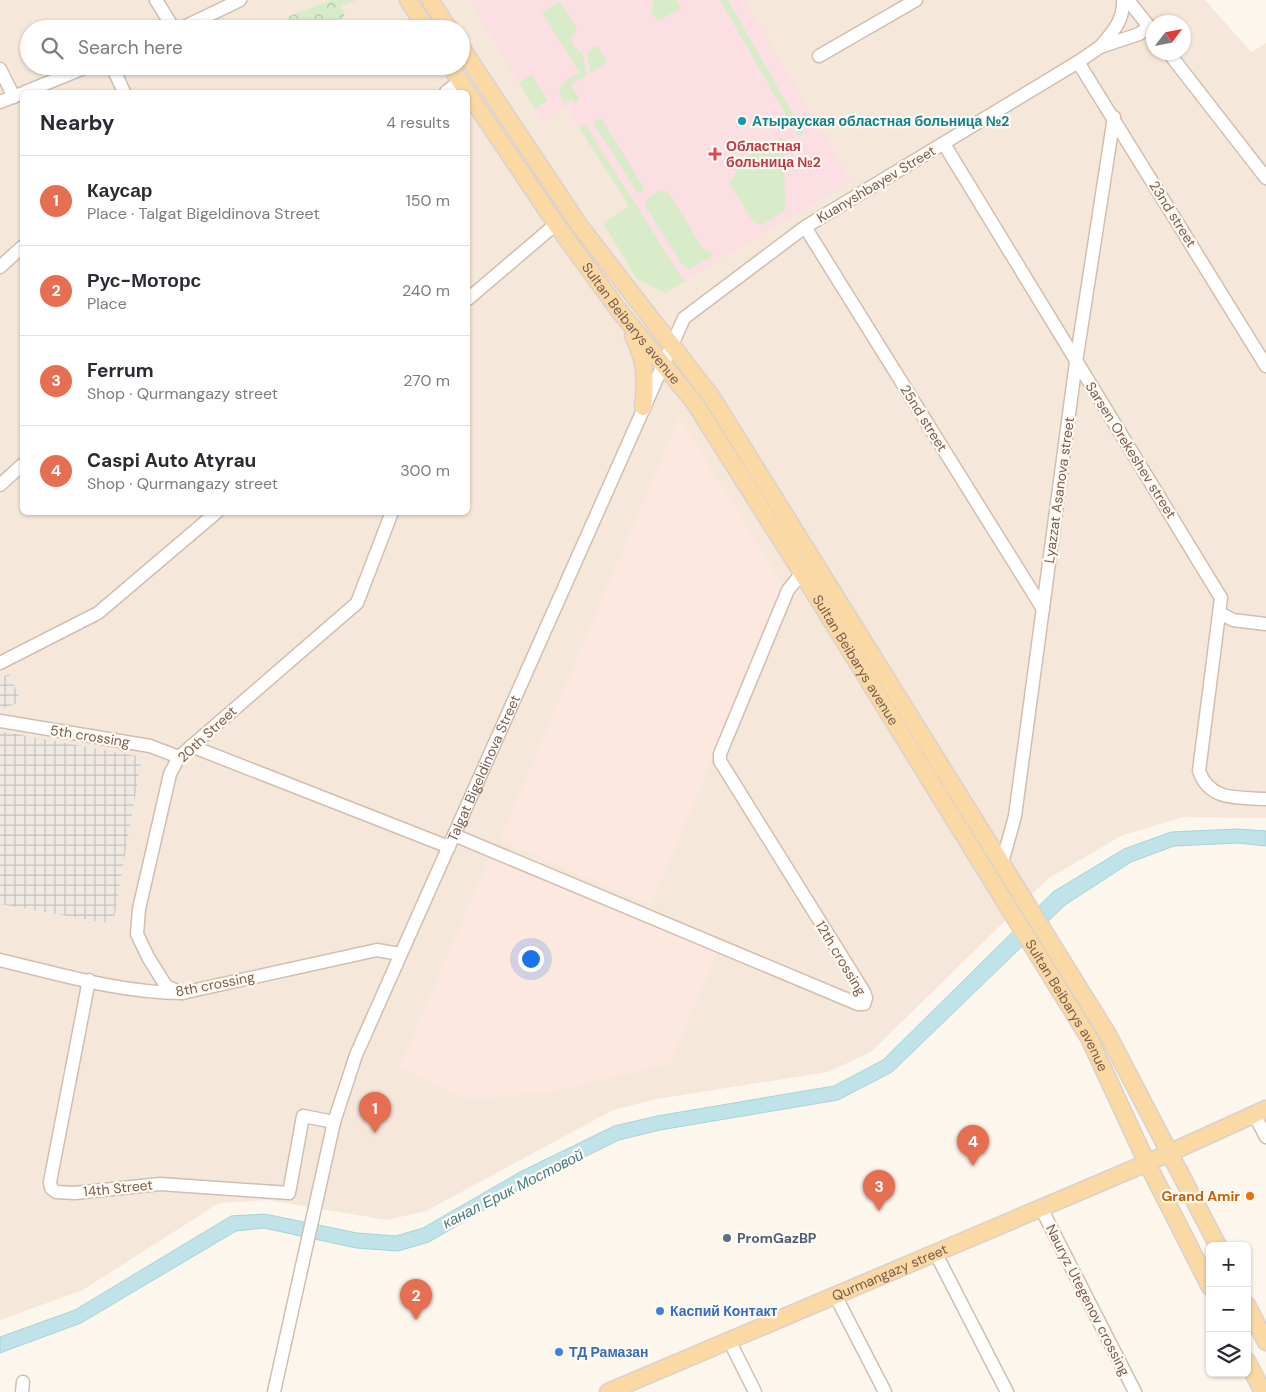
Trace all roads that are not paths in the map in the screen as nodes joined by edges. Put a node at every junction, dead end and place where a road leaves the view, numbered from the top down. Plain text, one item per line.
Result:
1 (156, 0) edge
2 (240, 0) edge
3 (408, 0) edge
4 (430, 0) edge
5 (916, 0) edge
6 (1123, 0) edge
7 (1128, 0) edge
8 (168, 20) edge
9 (199, 20) edge
10 (421, 20) edge
11 (443, 20) edge
12 (1146, 23) edge
13 (1146, 32) edge
14 (1100, 47) junction
15 (819, 56) dead end
16 (470, 60) edge
17 (1174, 60) edge
18 (1078, 62) junction
19 (0, 69) edge
20 (67, 75) edge
21 (116, 75) edge
22 (456, 75) edge
23 (460, 80) junction
24 (30, 90) edge
25 (123, 90) edge
26 (448, 90) edge
27 (467, 90) edge
28 (20, 94) edge
29 (470, 95) edge
30 (0, 102) edge
31 (1114, 117) junction
32 (944, 144) junction
33 (1266, 178) edge
34 (556, 224) junction
35 (805, 227) junction
36 (20, 249) edge
37 (0, 267) edge
38 (470, 297) edge
39 (620, 312) junction
40 (671, 344) junction
41 (662, 362) junction
42 (1076, 362) junction
43 (1266, 366) edge
44 (643, 407) junction
45 (20, 468) edge
46 (0, 485) edge
47 (213, 515) edge
48 (391, 515) edge
49 (802, 573) junction
50 (1042, 609) junction
51 (1220, 613) junction
52 (1266, 624) edge
53 (0, 663) edge
54 (0, 722) edge
55 (191, 746) junction
56 (179, 757) junction
57 (1266, 799) edge
58 (454, 835) junction
59 (449, 847) junction
60 (1002, 863) junction
61 (400, 954) junction
62 (0, 960) edge
63 (89, 980) junction
64 (182, 993) junction
65 (1260, 1112) edge
66 (334, 1122) junction
67 (1154, 1122) junction
68 (1131, 1128) junction
69 (1266, 1137) edge
70 (1197, 1140) junction
71 (1171, 1152) junction
72 (1147, 1163) junction
73 (1181, 1172) junction
74 (1118, 1175) junction
75 (1161, 1189) junction
76 (1041, 1208) junction
77 (1216, 1242) edge
78 (935, 1252) junction
79 (1206, 1279) edge
80 (835, 1295) junction
81 (1251, 1312) edge
82 (729, 1340) junction
83 (1266, 1342) edge
84 (1251, 1369) edge
85 (613, 1391) edge
86 (274, 1392) edge
87 (755, 1392) edge
88 (885, 1392) edge
89 (1007, 1392) edge
90 (1134, 1392) edge
91 (1263, 1392) edge

1 - 8 street
2 - 9 street
3 - 10 main road
4 - 11 main road
5 - 15 street
6 - 14 street, Kuanyshbayev Street
7 - 12 street
13 - 14 street, Kuanyshbayev Street
14 - 18 street, Kuanyshbayev Street
16 - 40 main road, Sultan Beibarys avenue
17 - 33 street
18 - 31 street, 23nd street
18 - 32 street, Kuanyshbayev Street
19 - 28 street
20 - 24 street
21 - 25 street
22 - 23 main road, Sultan Beibarys avenue
23 - 26 street
23 - 27 main road, Sultan Beibarys avenue
28 - 30 street
29 - 34 main road, Sultan Beibarys avenue
31 - 42 street, Lyazzat Asanova street
31 - 43 street, 23nd street
32 - 35 street, Kuanyshbayev Street
32 - 42 street, Sarsen Orekeshev street
34 - 38 street
34 - 39 main road, Sultan Beibarys avenue
35 - 40 street, Kuanyshbayev Street
35 - 50 street, 25nd street
36 - 37 street
39 - 41 main road, Sultan Beibarys avenue
39 - 44 main road
40 - 41 street, Talgat Bigeldinova Street
40 - 60 main road, Sultan Beibarys avenue
41 - 44 street, Talgat Bigeldinova Street
41 - 49 main road, Sultan Beibarys avenue
42 - 50 street, Lyazzat Asanova street
42 - 51 street, Sarsen Orekeshev street
44 - 58 street, Talgat Bigeldinova Street
45 - 46 street
47 - 53 street
48 - 55 street, 20th Street
49 - 58 street, 12th crossing
49 - 68 main road, Sultan Beibarys avenue
50 - 60 street, Lyazzat Asanova street
51 - 52 street
51 - 57 street, Sarsen Orekeshev street
54 - 56 street, 5th crossing
55 - 56 street, 20th Street
55 - 59 street
56 - 64 street, 20th Street
58 - 59 street, Talgat Bigeldinova Street
59 - 61 street, Talgat Bigeldinova Street
60 - 67 main road, Sultan Beibarys avenue
61 - 64 street, 8th crossing
61 - 66 street, Talgat Bigeldinova Street
62 - 63 street, 8th crossing
63 - 64 street, 8th crossing
63 - 66 street, 14th Street
65 - 69 street
65 - 70 main road
66 - 86 street, Talgat Bigeldinova Street
67 - 70 main road
67 - 71 main road, Sultan Beibarys avenue
68 - 72 main road, Sultan Beibarys avenue
68 - 74 main road
70 - 71 main road
70 - 73 main road
71 - 72 main road, Qurmangazy street
71 - 73 main road, Sultan Beibarys avenue
72 - 74 main road, Qurmangazy street
72 - 75 main road, Sultan Beibarys avenue
73 - 77 main road, Sultan Beibarys avenue
74 - 75 main road
74 - 76 main road, Qurmangazy street
75 - 79 main road, Sultan Beibarys avenue
76 - 78 main road, Qurmangazy street
76 - 90 street, Nauryz Utegenov crossing
78 - 80 main road, Qurmangazy street
78 - 89 street
80 - 82 main road, Qurmangazy street
80 - 88 street
81 - 83 main road
82 - 85 main road, Qurmangazy street
82 - 87 street
84 - 91 main road

